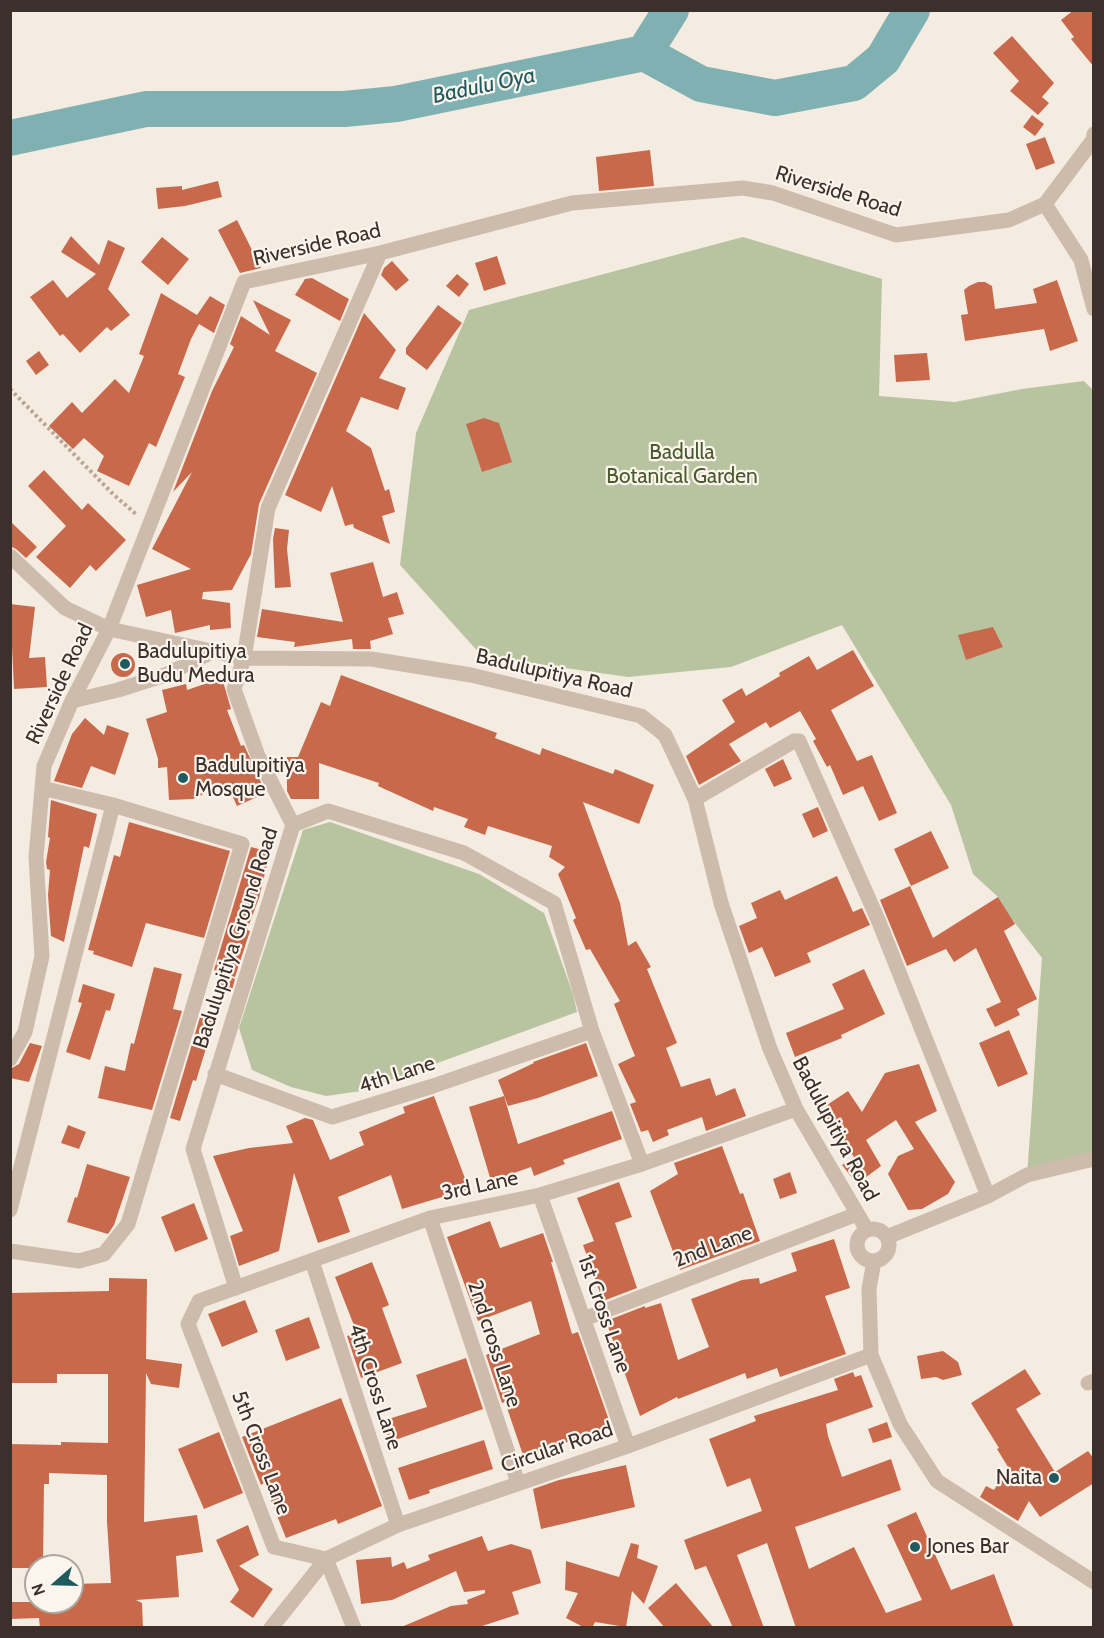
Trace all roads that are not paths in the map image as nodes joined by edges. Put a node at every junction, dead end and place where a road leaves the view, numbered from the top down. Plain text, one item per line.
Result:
1 (1094, 134) edge
2 (1045, 204) junction
3 (380, 252) junction
4 (1094, 309) edge
5 (10, 556) edge
6 (109, 629) junction
7 (214, 651) junction
8 (244, 658) junction
9 (72, 701) junction
10 (42, 788) junction
11 (695, 799) junction
12 (113, 805) junction
13 (293, 825) junction
14 (591, 1031) junction
15 (10, 1059) edge
16 (215, 1074) junction
17 (796, 1109) junction
18 (1094, 1159) edge
19 (642, 1164) junction
20 (540, 1195) junction
21 (988, 1196) junction
22 (10, 1210) edge
23 (857, 1214) junction
24 (430, 1218) junction
25 (867, 1230) junction
26 (887, 1237) junction
27 (10, 1251) edge
28 (312, 1261) junction
29 (874, 1261) junction
30 (236, 1288) junction
31 (584, 1319) junction
32 (188, 1324) joint
33 (871, 1354) junction
34 (628, 1446) junction
35 (518, 1483) junction
36 (398, 1525) junction
37 (326, 1560) junction
38 (1094, 1582) edge
39 (271, 1628) edge
40 (354, 1628) edge

1 - 2 street, Riverside Road
2 - 3 street, Riverside Road
2 - 4 street
3 - 6 street, Riverside Road
3 - 8 street
5 - 6 street, Badulupitiya Road
6 - 7 street, Badulupitiya Road
6 - 9 street, Riverside Road
7 - 8 street, Badulupitiya Road
7 - 9 street
8 - 11 street, Badulupitiya Road
8 - 13 street
9 - 10 street, Riverside Road
10 - 12 street
10 - 15 street, Riverside Road
11 - 17 street, Badulupitiya Road
11 - 21 street
12 - 22 street
12 - 27 street
13 - 14 street, Badulupitiya Ground Road
13 - 16 street, Badulupitiya Ground Road
14 - 16 street, 4th Lane
14 - 19 street, Badulupitiya Ground Road
16 - 30 street, Badulupitiya Ground Road
17 - 19 street, 3rd Lane
17 - 23 street, Badulupitiya Road
18 - 21 street
19 - 20 street, 3rd Lane
20 - 24 street, 3rd Lane
20 - 31 street, 1st Cross Lane
21 - 26 street
23 - 25 street, Badulupitiya Road
23 - 31 street, 2nd Lane
24 - 28 street, 3rd Lane
24 - 35 street, 2nd cross Lane
25 - 26 street, Badulupitiya Road
25 - 29 street, Badulupitiya Road
26 - 29 street
28 - 30 street, 3rd Lane
28 - 36 street, 4th Cross Lane
29 - 33 street
30 - 32 street, 3rd Lane
31 - 34 street, 1st Cross Lane
32 - 37 street, 5th Cross Lane
33 - 34 street, Circular Road
33 - 38 street
34 - 35 street, Circular Road
35 - 36 street, Circular Road
36 - 37 street, Circular Road
37 - 39 street
37 - 40 street

